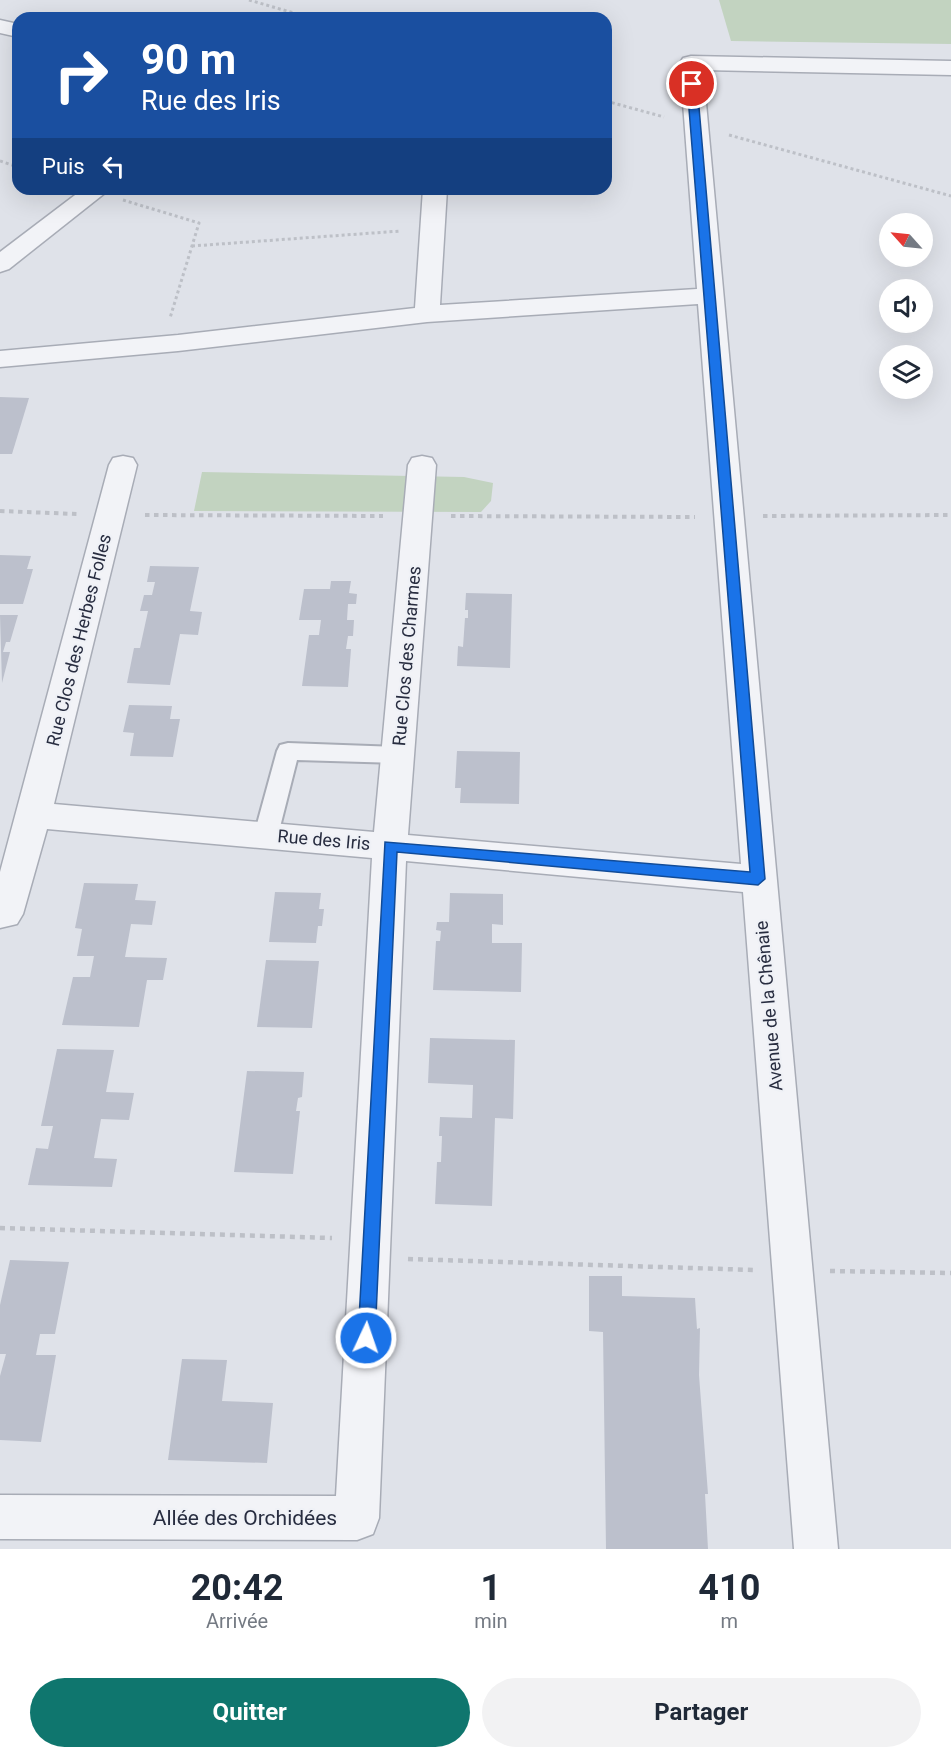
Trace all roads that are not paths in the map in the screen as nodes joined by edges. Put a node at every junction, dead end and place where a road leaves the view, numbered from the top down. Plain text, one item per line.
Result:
1 (951, 68) edge
2 (90, 195) edge
3 (435, 195) edge
4 (0, 264) edge
5 (709, 296) junction
6 (427, 314) junction
7 (0, 359) edge
8 (123, 465) dead end
9 (422, 465) dead end
10 (398, 755) junction
11 (34, 815) junction
12 (266, 835) junction
13 (390, 846) junction
14 (758, 879) junction
15 (2, 922) edge
16 (0, 1516) edge
17 (816, 1549) edge

1 - 5 street, Avenue de la Chênaie
2 - 4 street
3 - 6 street
5 - 6 street
5 - 14 street, Avenue de la Chênaie
6 - 7 street
8 - 11 street, Rue Clos des Herbes Folles
9 - 10 street, Rue Clos des Charmes
10 - 12 lane
10 - 13 street, Rue Clos des Charmes
11 - 12 street, Rue des Iris
11 - 15 street
12 - 13 street, Rue des Iris
13 - 14 street, Rue des Iris
13 - 16 street, Allée des Orchidées
14 - 17 street, Avenue de la Chênaie

